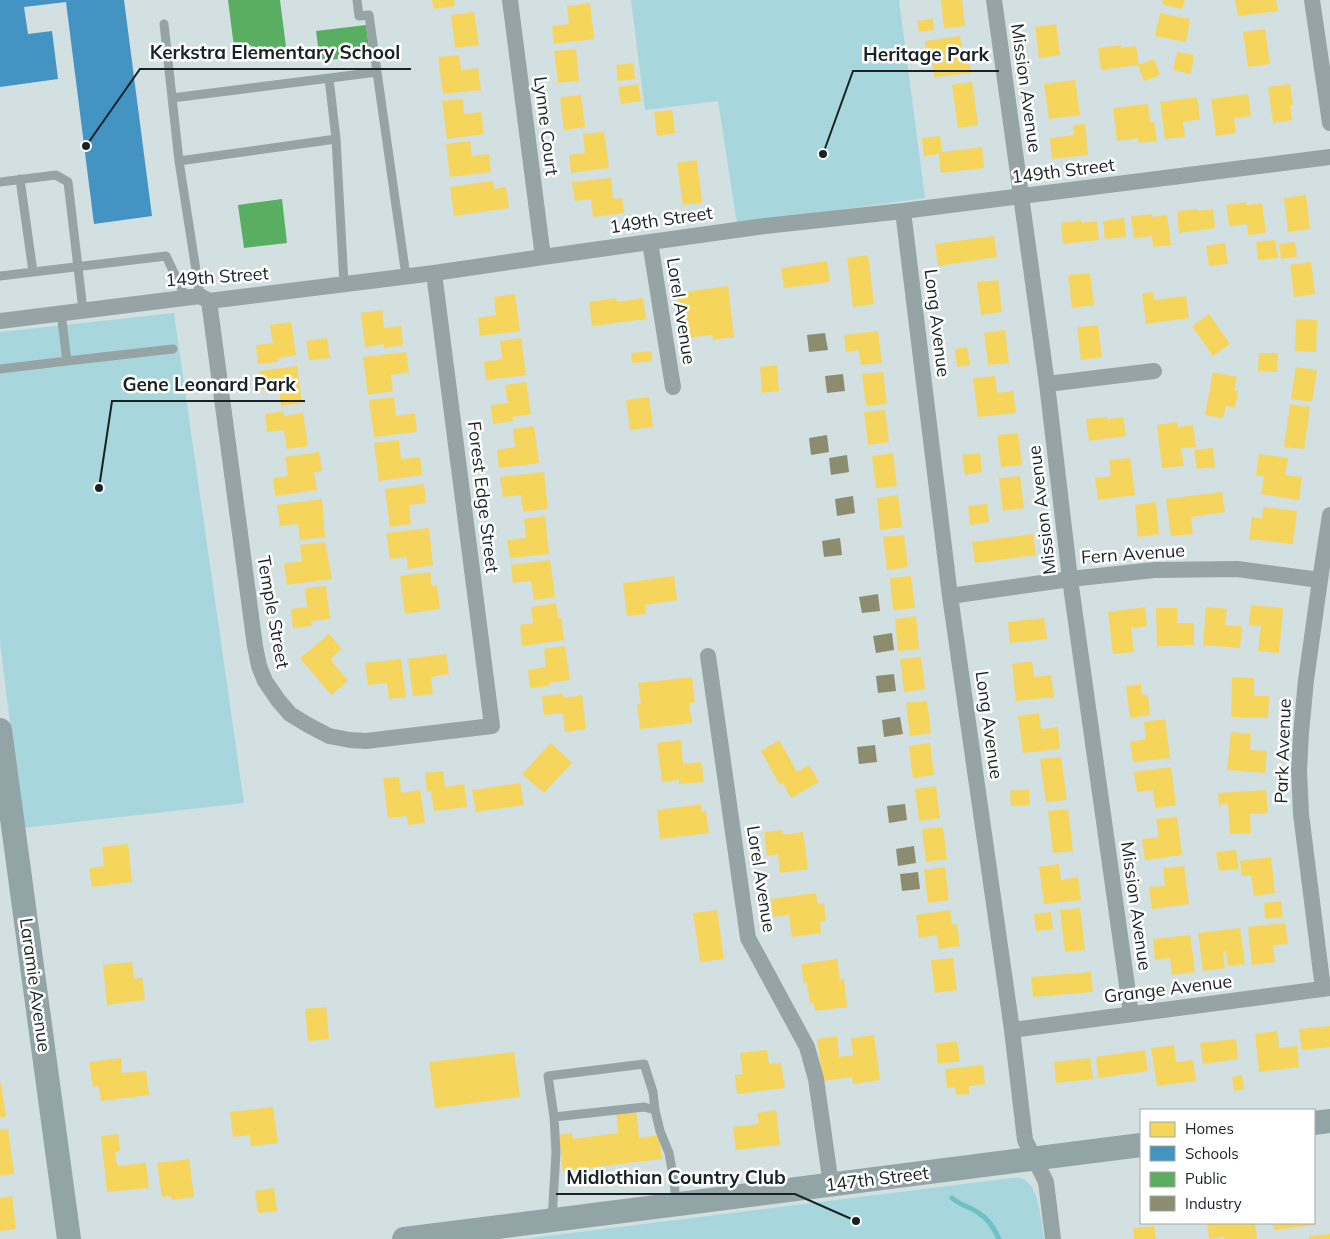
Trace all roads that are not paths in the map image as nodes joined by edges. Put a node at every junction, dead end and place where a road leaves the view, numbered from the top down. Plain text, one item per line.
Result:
1 (357, 0) edge
2 (510, 0) edge
3 (994, 0) edge
4 (1312, 0) edge
5 (164, 24) dead end
6 (377, 72) junction
7 (329, 78) junction
8 (172, 98) junction
9 (1330, 123) edge
10 (336, 140) junction
11 (1330, 157) edge
12 (179, 161) junction
13 (20, 179) junction
14 (0, 182) edge
15 (1020, 196) junction
16 (903, 211) junction
17 (650, 242) junction
18 (542, 257) junction
19 (78, 266) junction
20 (33, 272) junction
21 (434, 273) junction
22 (0, 276) edge
23 (406, 276) junction
24 (344, 284) junction
25 (198, 298) junction
26 (83, 310) junction
27 (61, 313) junction
28 (0, 321) edge
29 (173, 348) dead end
30 (67, 361) junction
31 (0, 369) edge
32 (1154, 371) dead end
33 (1047, 384) junction
34 (673, 387) dead end
35 (1330, 515) edge
36 (1070, 579) junction
37 (1320, 580) junction
38 (950, 596) junction
39 (708, 656) dead end
40 (492, 726) joint
41 (0, 730) edge
42 (6, 809) edge
43 (1327, 989) edge
44 (1131, 1014) junction
45 (1012, 1030) junction
46 (656, 1110) junction
47 (554, 1117) junction
48 (1330, 1121) edge
49 (1315, 1123) edge
50 (1140, 1145) edge
51 (1034, 1158) junction
52 (831, 1184) junction
53 (676, 1204) junction
54 (552, 1220) junction
55 (69, 1239) edge
56 (404, 1239) edge
57 (1053, 1239) edge

1 - 6 lane
2 - 18 street, Lynne Court
3 - 15 street, Mission Avenue
4 - 9 street
5 - 8 lane
6 - 7 lane
6 - 23 lane
7 - 8 lane
7 - 10 lane
8 - 12 lane
10 - 12 lane
10 - 24 lane
11 - 15 street, 149th Street
12 - 25 lane
13 - 14 lane
13 - 19 lane
13 - 20 lane
15 - 16 street, 149th Street
15 - 33 street, Mission Avenue
16 - 17 street, 149th Street
16 - 38 street, Long Avenue
17 - 18 street, 149th Street
17 - 34 street, Lorel Avenue
18 - 21 street, 149th Street
19 - 20 lane
19 - 25 lane
19 - 26 lane
20 - 22 lane
21 - 23 street, 149th Street
21 - 40 street, Forest Edge Street
23 - 24 street, 149th Street
24 - 25 street, 149th Street
25 - 26 street, 149th Street
25 - 40 street, Temple Street
26 - 27 street, 149th Street
27 - 28 street, 149th Street
27 - 30 lane
29 - 30 lane
30 - 31 lane
32 - 33 street
33 - 36 street, Mission Avenue
35 - 37 street, Park Avenue
36 - 37 street, Fern Avenue
36 - 38 street, Fern Avenue
36 - 44 street, Mission Avenue
37 - 43 street, Park Avenue
38 - 45 street, Long Avenue
39 - 52 street, Lorel Avenue
41 - 42 main road, Laramie Avenue
42 - 55 main road, Laramie Avenue
43 - 44 street, Grange Avenue
44 - 45 street, Grange Avenue
45 - 51 street, Long Avenue
46 - 47 lane
46 - 47 lane
46 - 53 lane
47 - 54 lane
48 - 49 main road
50 - 51 main road, 147th Street
51 - 52 main road, 147th Street
51 - 57 street, Long Avenue
52 - 53 main road, 147th Street
53 - 54 main road, 147th Street
54 - 56 main road, 147th Street

